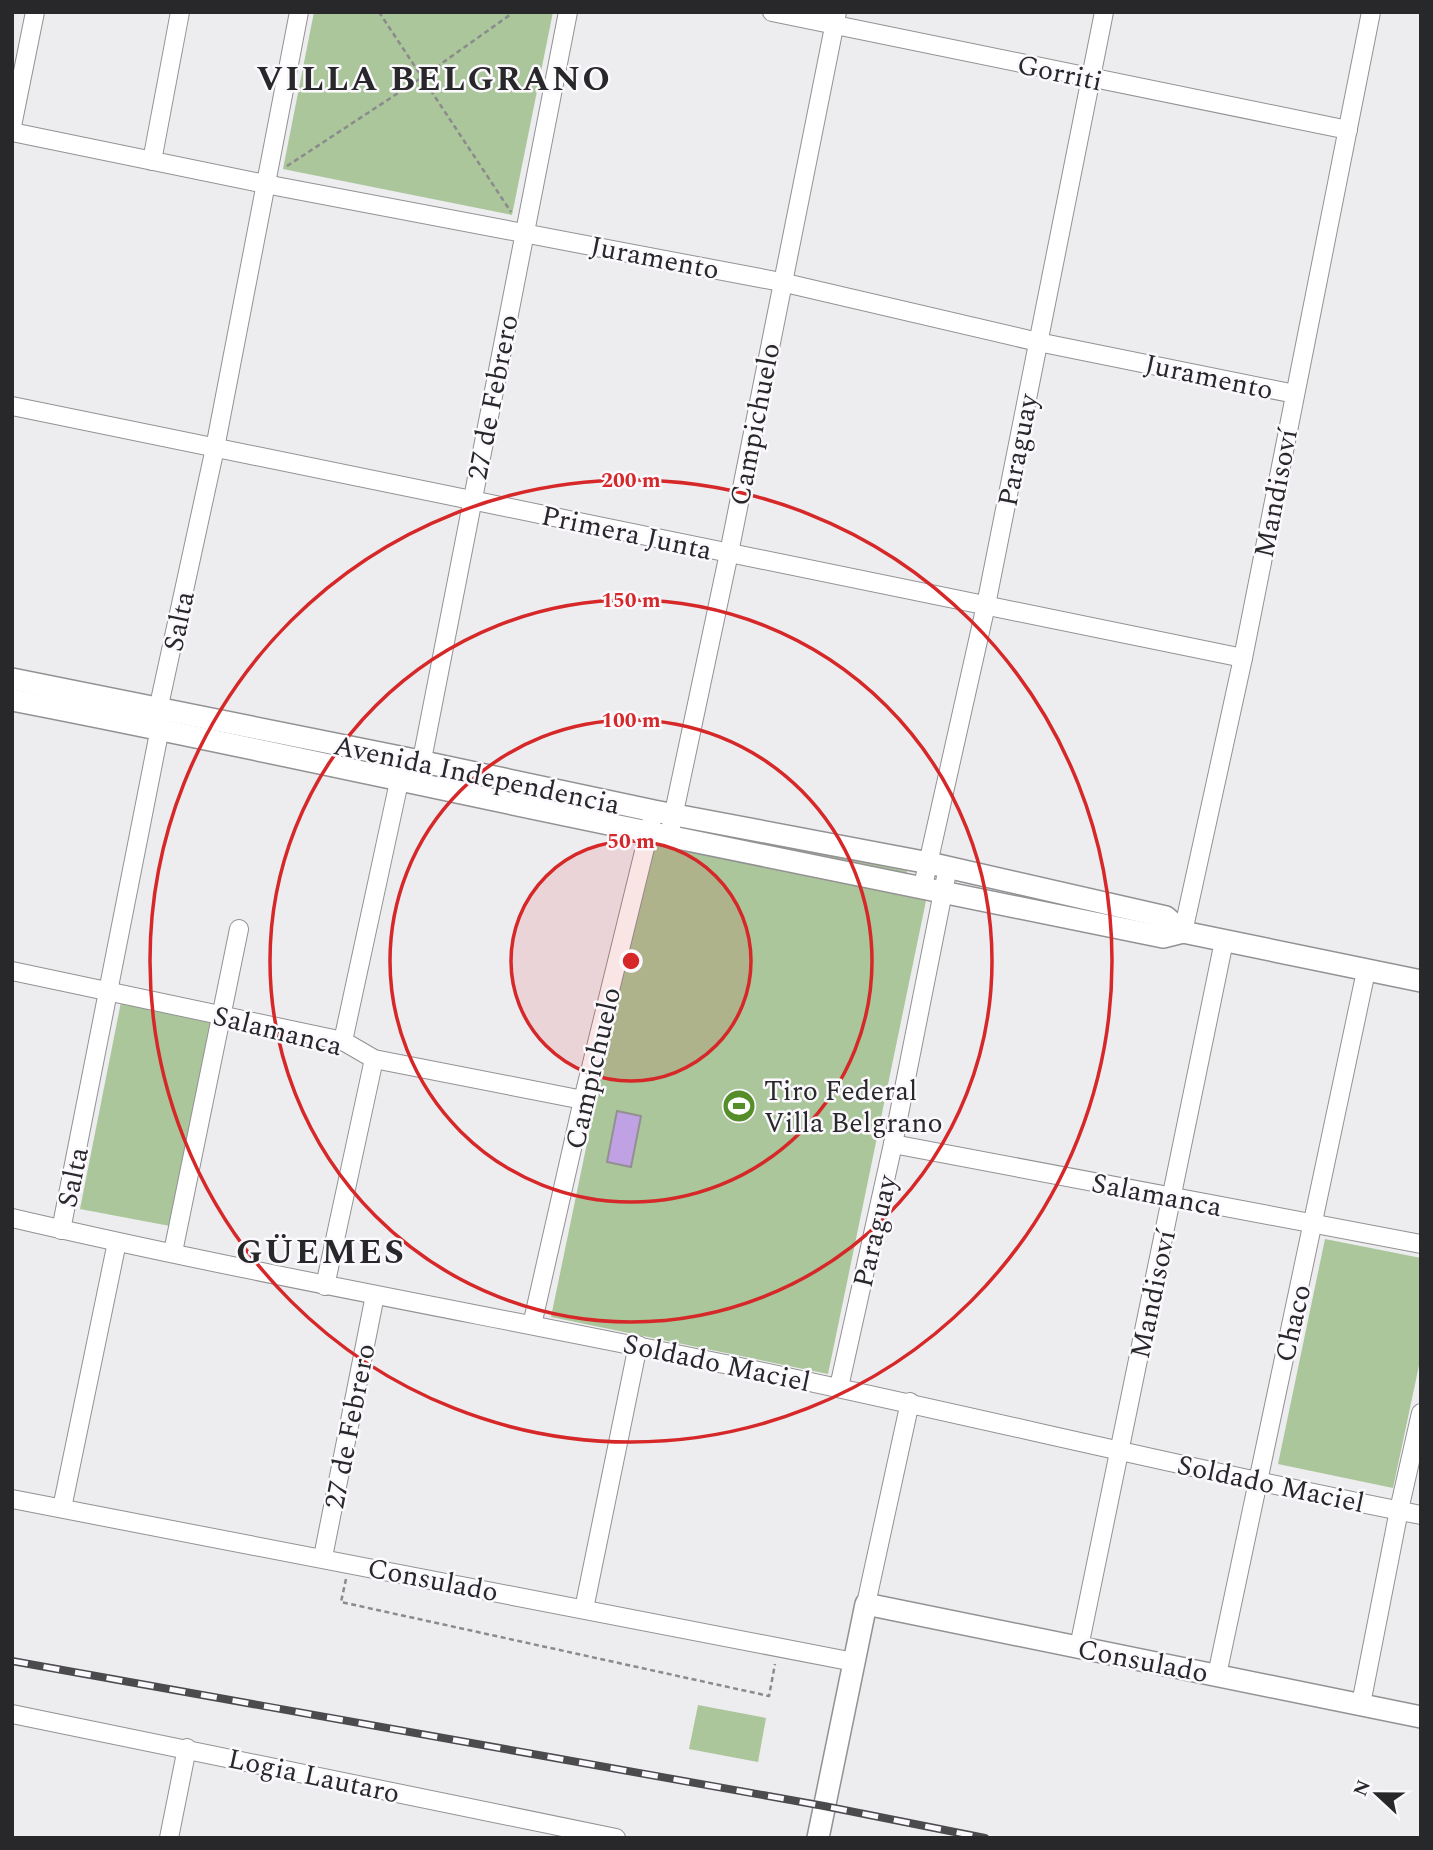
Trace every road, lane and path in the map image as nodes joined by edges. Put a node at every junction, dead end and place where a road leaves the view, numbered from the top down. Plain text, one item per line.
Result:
1 (35, 12) edge
2 (180, 12) edge
3 (299, 12) edge
4 (379, 12) edge
5 (514, 12) edge
6 (568, 12) edge
7 (772, 12) edge
8 (1104, 12) edge
9 (1371, 12) edge
10 (835, 19) edge
11 (421, 78) junction
12 (1091, 78) junction
13 (12, 126) edge
14 (1348, 130) junction
15 (12, 132) edge
16 (152, 161) junction
17 (265, 184) junction
18 (525, 232) junction
19 (781, 282) junction
20 (1038, 342) junction
21 (1295, 394) junction
22 (12, 406) edge
23 (215, 448) junction
24 (472, 500) junction
25 (729, 553) junction
26 (986, 605) junction
27 (1243, 658) junction
28 (12, 680) edge
29 (12, 700) edge
30 (159, 719) junction
31 (411, 770) junction
32 (663, 812) junction
33 (659, 834) junction
34 (939, 865) junction
35 (933, 889) junction
36 (239, 929) dead end
37 (1183, 932) junction
38 (1224, 941) junction
39 (12, 971) edge
40 (1366, 971) junction
41 (1421, 981) edge
42 (110, 991) junction
43 (220, 1016) junction
44 (343, 1041) junction
45 (374, 1059) junction
46 (583, 1100) junction
47 (893, 1144) junction
48 (1173, 1196) junction
49 (12, 1218) edge
50 (1314, 1224) junction
51 (61, 1230) junction
52 (117, 1242) junction
53 (1421, 1244) edge
54 (173, 1252) junction
55 (325, 1286) junction
56 (375, 1295) junction
57 (532, 1325) junction
58 (638, 1346) junction
59 (839, 1387) junction
60 (910, 1402) junction
61 (1421, 1413) edge
62 (1118, 1449) junction
63 (1256, 1482) junction
64 (12, 1499) edge
65 (62, 1508) junction
66 (1399, 1510) junction
67 (1421, 1515) edge
68 (323, 1558) junction
69 (349, 1562) junction
70 (866, 1604) junction
71 (584, 1609) junction
72 (778, 1647) junction
73 (1079, 1647) junction
74 (854, 1662) junction
75 (1217, 1675) junction
76 (1361, 1704) junction
77 (12, 1714) edge
78 (1421, 1717) edge
79 (187, 1748) junction
80 (594, 1835) edge
81 (169, 1838) edge
82 (616, 1838) edge
83 (818, 1838) edge

1 - 13 street
2 - 16 street
3 - 17 street, Salta
4 - 11 path
5 - 11 path
6 - 18 street, 27 de Febrero
7 - 10 street, Gorriti
8 - 12 street, Paraguay
9 - 14 street, Mandisoví
10 - 12 street, Gorriti
10 - 19 street, Campichuelo
11 - 17 path
11 - 18 path
12 - 14 street, Gorriti
12 - 20 street, Paraguay
14 - 21 street, Mandisoví
15 - 16 street, Juramento
16 - 17 street, Juramento
17 - 18 street, Juramento
17 - 23 street, Salta
18 - 19 street, Juramento
18 - 24 street, 27 de Febrero
19 - 20 street, Juramento
19 - 25 street, Campichuelo
20 - 21 street, Juramento
20 - 26 street, Paraguay
21 - 27 street, Mandisoví
22 - 23 street, Primera Junta
23 - 24 street, Primera Junta
23 - 30 street, Salta
24 - 25 street, Primera Junta
24 - 31 street, 27 de Febrero
25 - 26 street, Primera Junta
25 - 32 street, Campichuelo
26 - 27 street, Primera Junta
26 - 34 street, Paraguay
27 - 37 street, Mandisoví
28 - 30 street, Avenida Independencia
29 - 30 street, Avenida Independencia
30 - 31 street, Avenida Independencia
30 - 42 street, Salta
31 - 32 street, Avenida Independencia
31 - 33 street, Avenida Independencia
31 - 44 street, 27 de Febrero
32 - 33 street, Campichuelo
32 - 34 street, Avenida Independencia
33 - 35 street, Avenida Independencia
33 - 46 street, Campichuelo
34 - 35 street, Paraguay
34 - 37 street, Avenida Independencia
35 - 37 street, Avenida Independencia
35 - 47 street, Paraguay
36 - 43 street
37 - 38 street, Avenida Independencia
38 - 40 street, Avenida Independencia
38 - 48 street, Mandisoví
39 - 42 street, Salamanca
40 - 41 street, Avenida Independencia
40 - 50 street, Chaco
42 - 43 street, Salamanca
42 - 51 street, Salta
43 - 44 street, Salamanca
43 - 54 street
44 - 45 street, Salamanca
45 - 46 street, Salamanca
45 - 55 street
46 - 57 street, Campichuelo
47 - 48 street, Salamanca
47 - 59 street, Paraguay
48 - 50 street, Salamanca
48 - 62 street, Mandisoví
49 - 51 street, Soldado Maciel
50 - 53 street, Salamanca
50 - 63 street, Chaco
51 - 52 street, Soldado Maciel
52 - 54 street, Soldado Maciel
52 - 65 street
54 - 55 street, Soldado Maciel
55 - 56 street, Soldado Maciel
56 - 57 street, Soldado Maciel
56 - 68 street, 27 de Febrero
57 - 58 street, Soldado Maciel
58 - 59 street, Soldado Maciel
58 - 71 street
59 - 60 street, Soldado Maciel
60 - 62 street, Soldado Maciel
60 - 70 street
61 - 66 street
62 - 63 street, Soldado Maciel
62 - 73 street, Mandisoví
63 - 66 street, Soldado Maciel
63 - 75 street, Chaco
64 - 65 street, Consulado
65 - 68 street, Consulado
66 - 67 street, Soldado Maciel
66 - 76 street
68 - 69 street, Consulado
69 - 71 street, Consulado
69 - 72 path
70 - 73 street, Consulado
70 - 74 street
71 - 72 street, Consulado
72 - 74 street, Consulado
73 - 75 street, Consulado
74 - 83 street
75 - 76 street, Consulado
76 - 78 street, Consulado
77 - 79 street, Logia Lautaro
79 - 80 street, Logia Lautaro
79 - 81 street
80 - 82 street, Logia Lautaro

